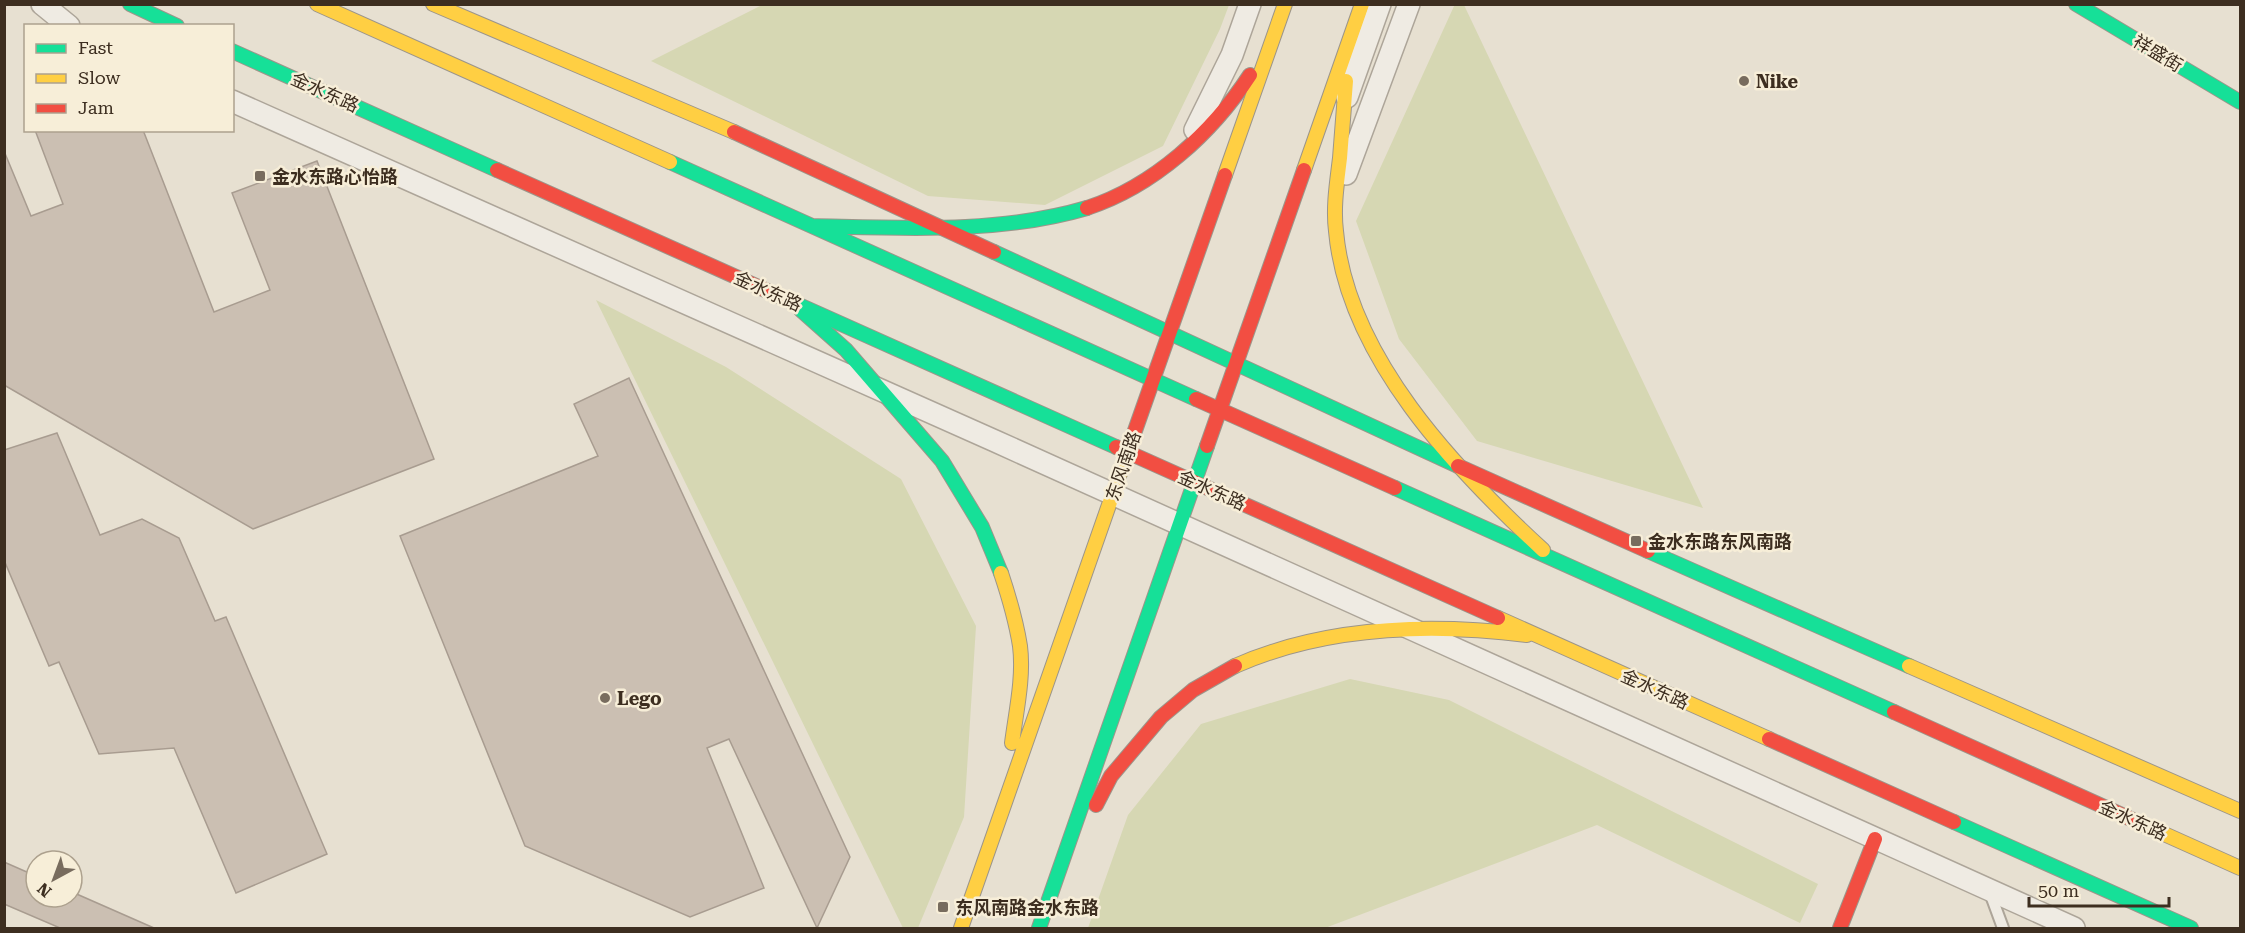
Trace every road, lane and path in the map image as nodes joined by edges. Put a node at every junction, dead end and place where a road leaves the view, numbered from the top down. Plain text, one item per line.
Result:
1 (42, 4) edge
2 (130, 4) edge
3 (317, 4) edge
4 (433, 4) edge
5 (1250, 4) edge
6 (1285, 4) edge
7 (1362, 4) edge
8 (1380, 4) edge
9 (1409, 4) edge
10 (2076, 4) edge
11 (67, 24) edge
12 (173, 24) edge
13 (1274, 36) junction
14 (1349, 40) junction
15 (234, 52) edge
16 (234, 101) edge
17 (2241, 102) edge
18 (1344, 107) junction
19 (1187, 146) junction
20 (1335, 203) junction
21 (810, 226) junction
22 (939, 227) junction
23 (1277, 244) junction
24 (789, 300) junction
25 (1169, 333) junction
26 (1235, 363) junction
27 (1153, 380) junction
28 (877, 388) junction
29 (1219, 409) junction
30 (1128, 452) junction
31 (1461, 468) junction
32 (1194, 482) junction
33 (1113, 495) junction
34 (1179, 525) junction
35 (1555, 560) junction
36 (1412, 630) junction
37 (1540, 637) junction
38 (1005, 801) junction
39 (2241, 811) edge
40 (1875, 839) junction
41 (2241, 868) edge
42 (1988, 890) junction
43 (1050, 896) junction
44 (961, 928) edge
45 (1039, 928) edge
46 (1840, 928) edge
47 (2003, 928) edge
48 (2074, 928) edge
49 (2191, 928) edge

1 - 11 street
2 - 12 main road
3 - 21 main road, 金水东路
4 - 22 main road
5 - 19 street
6 - 13 main road, 东风南路
7 - 14 main road
8 - 18 street
9 - 20 street
10 - 17 main road, 祥盛街
13 - 19 main road
13 - 25 main road, 东风南路
14 - 18 main road
14 - 23 main road
15 - 24 main road, 金水东路
16 - 28 street
18 - 20 main road
18 - 23 street
19 - 22 main road
20 - 31 main road
21 - 22 main road
21 - 27 main road, 金水东路
22 - 25 main road
23 - 26 main road
24 - 28 main road
24 - 30 main road, 金水东路
25 - 26 main road
25 - 27 main road, 东风南路
26 - 29 main road
26 - 31 main road
27 - 29 main road, 金水东路
27 - 30 main road, 东风南路
28 - 33 street
28 - 38 main road
29 - 32 main road
29 - 35 main road, 金水东路
30 - 32 main road, 金水东路
30 - 33 main road, 东风南路
31 - 35 main road
31 - 39 main road
32 - 34 main road
32 - 37 main road, 金水东路
33 - 34 street
33 - 38 main road, 东风南路
34 - 36 street
34 - 43 main road
35 - 41 main road, 金水东路
36 - 37 main road
36 - 40 street
36 - 43 main road
37 - 49 main road, 金水东路
38 - 44 main road, 东风南路
40 - 42 street
40 - 46 main road
42 - 47 lane
42 - 48 street
43 - 45 main road

